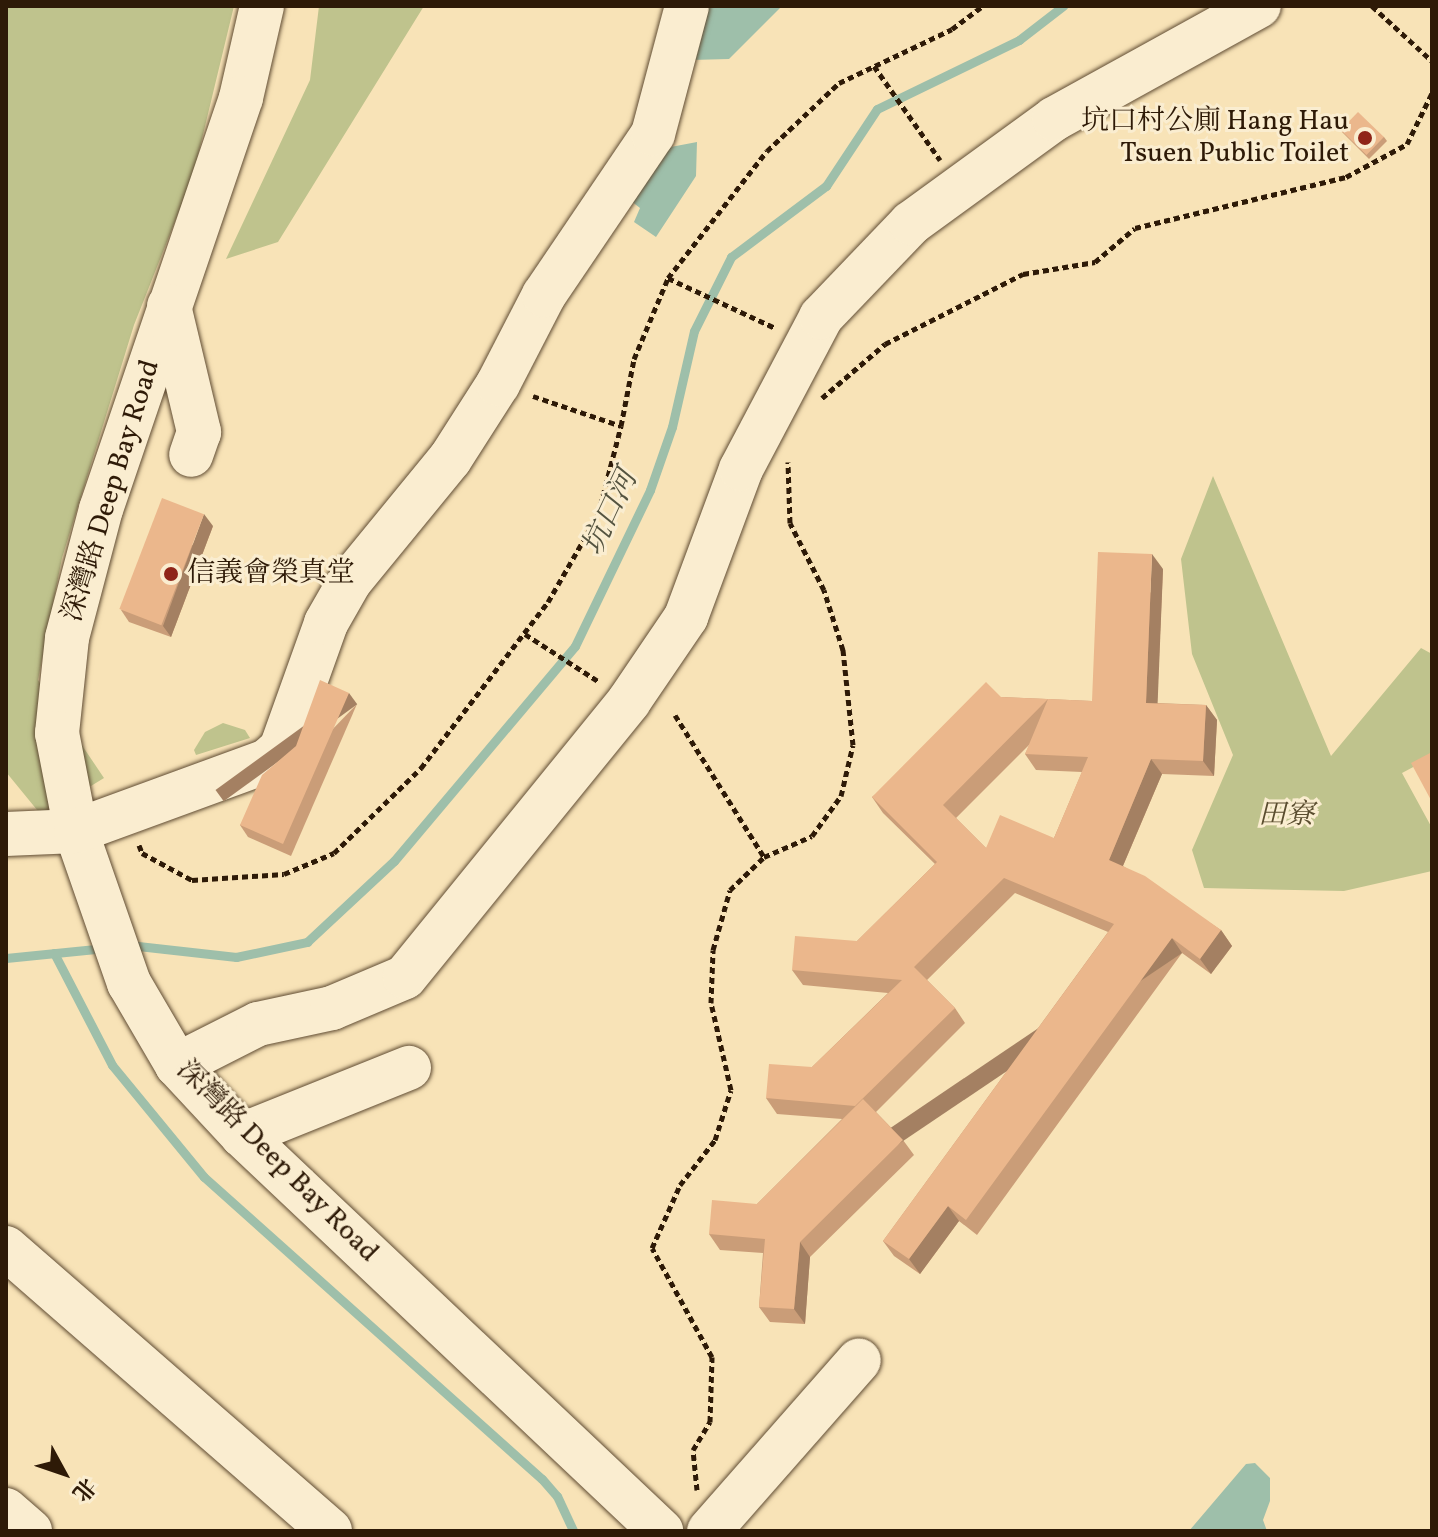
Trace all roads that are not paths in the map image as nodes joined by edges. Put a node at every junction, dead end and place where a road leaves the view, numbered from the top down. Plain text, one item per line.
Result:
1 (262, 6) edge
2 (687, 6) edge
3 (1259, 6) edge
4 (169, 306) junction
5 (191, 455) dead end
6 (76, 831) junction
7 (6, 834) edge
8 (177, 1065) junction
9 (409, 1068) dead end
10 (242, 1135) junction
11 (6, 1248) edge
12 (859, 1360) dead end
13 (6, 1510) edge
14 (712, 1528) edge
15 (30, 1531) edge
16 (330, 1531) edge
17 (661, 1531) edge

1 - 4 street, 深灣路 Deep Bay Road
2 - 6 street
3 - 8 street
4 - 5 street
4 - 6 street, 深灣路 Deep Bay Road
6 - 7 street
6 - 8 street, 深灣路 Deep Bay Road
8 - 10 street, 深灣路 Deep Bay Road
9 - 10 street
10 - 17 street, 深灣路 Deep Bay Road
11 - 16 street
12 - 14 street
13 - 15 street

